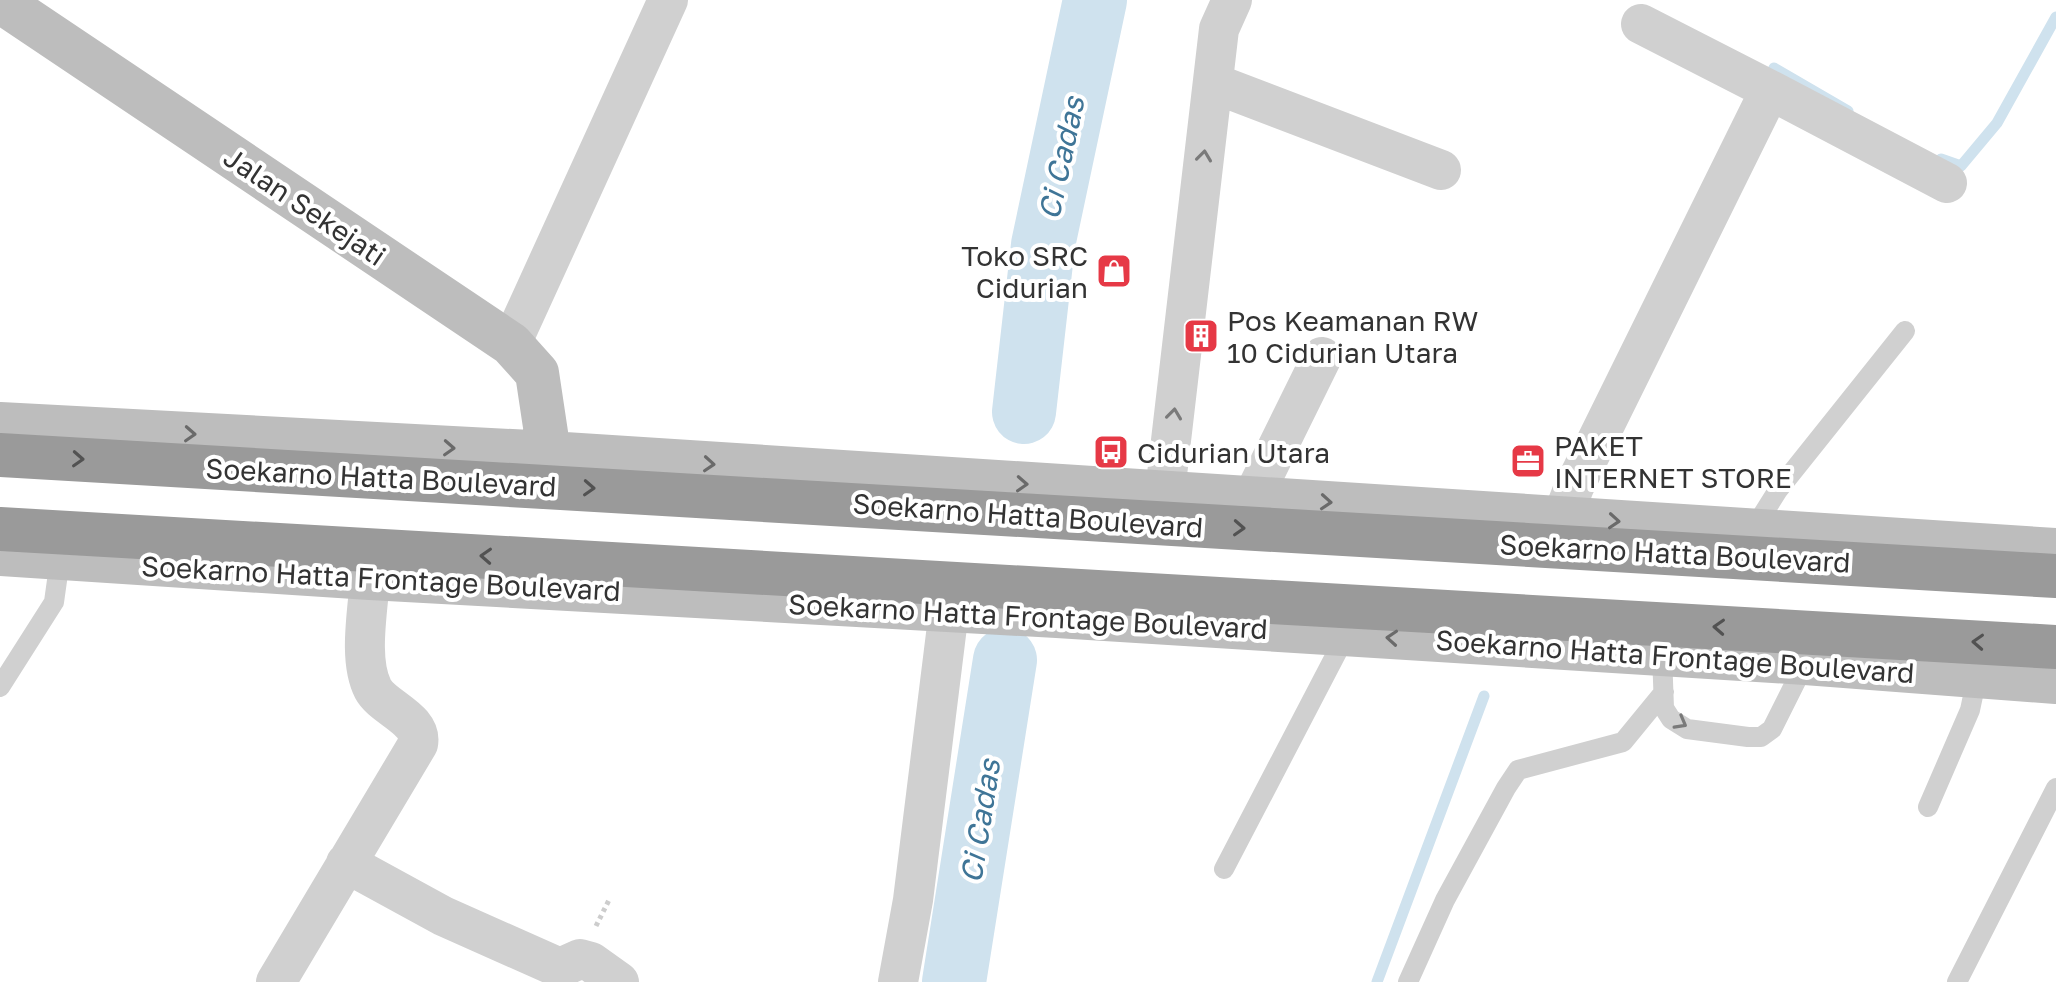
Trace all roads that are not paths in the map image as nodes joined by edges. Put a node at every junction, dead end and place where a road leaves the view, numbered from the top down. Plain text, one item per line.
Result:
1 (668, 0) edge
2 (1232, 0) edge
3 (0, 1) edge
4 (1641, 24) dead end
5 (1213, 83) junction
6 (1770, 90) junction
7 (1441, 170) dead end
8 (1947, 183) dead end
9 (1905, 331) dead end
10 (511, 344) junction
11 (1322, 357) dead end
12 (0, 424) edge
13 (549, 453) junction
14 (0, 455) edge
15 (1165, 492) junction
16 (964, 495) junction
17 (1253, 497) junction
18 (1079, 502) junction
19 (1562, 518) junction
20 (0, 529) edge
21 (1753, 530) junction
22 (2056, 550) edge
23 (0, 554) edge
24 (60, 559) junction
25 (2056, 576) edge
26 (370, 578) junction
27 (957, 602) junction
28 (1057, 603) junction
29 (1346, 635) junction
30 (2056, 647) edge
31 (1805, 663) junction
32 (1663, 673) junction
33 (1977, 677) junction
34 (2056, 682) edge
35 (0, 687) edge
36 (2056, 788) edge
37 (1928, 807) dead end
38 (2050, 813) edge
39 (346, 863) junction
40 (1224, 869) dead end
41 (276, 982) edge
42 (619, 982) edge
43 (898, 982) edge
44 (1408, 982) edge
45 (1957, 982) edge

1 - 10 street
2 - 5 street
3 - 10 main road, Jalan Sekejati
4 - 6 street
5 - 7 street
15 -> 5 street
6 - 8 street
6 - 19 street
9 - 21 lane
10 - 13 main road, Jalan Sekejati
11 - 17 street
12 -> 13 main road
13 -> 16 main road
14 -> 16 highway, Soekarno Hatta Boulevard
15 - 17 main road
15 - 18 main road
16 -> 18 highway, Soekarno Hatta Boulevard
17 -> 19 main road
18 -> 25 highway, Soekarno Hatta Boulevard
19 -> 21 main road
27 -> 20 highway
21 - 22 main road
23 - 24 main road, Soekarno Hatta Frontage Boulevard
24 - 26 main road, Soekarno Hatta Frontage Boulevard
24 - 35 lane
26 - 27 main road, Soekarno Hatta Frontage Boulevard
26 - 39 street
27 - 28 highway
27 - 43 street
28 - 29 main road, Soekarno Hatta Frontage Boulevard
30 -> 28 highway
32 -> 29 main road, Soekarno Hatta Frontage Boulevard
29 - 40 lane
31 - 32 main road, Soekarno Hatta Frontage Boulevard
32 -> 31 lane
31 - 33 main road, Soekarno Hatta Frontage Boulevard
32 - 44 lane
33 - 34 main road, Soekarno Hatta Frontage Boulevard
33 - 37 lane
36 - 38 lane
38 - 45 lane
39 - 41 street
39 - 42 street

